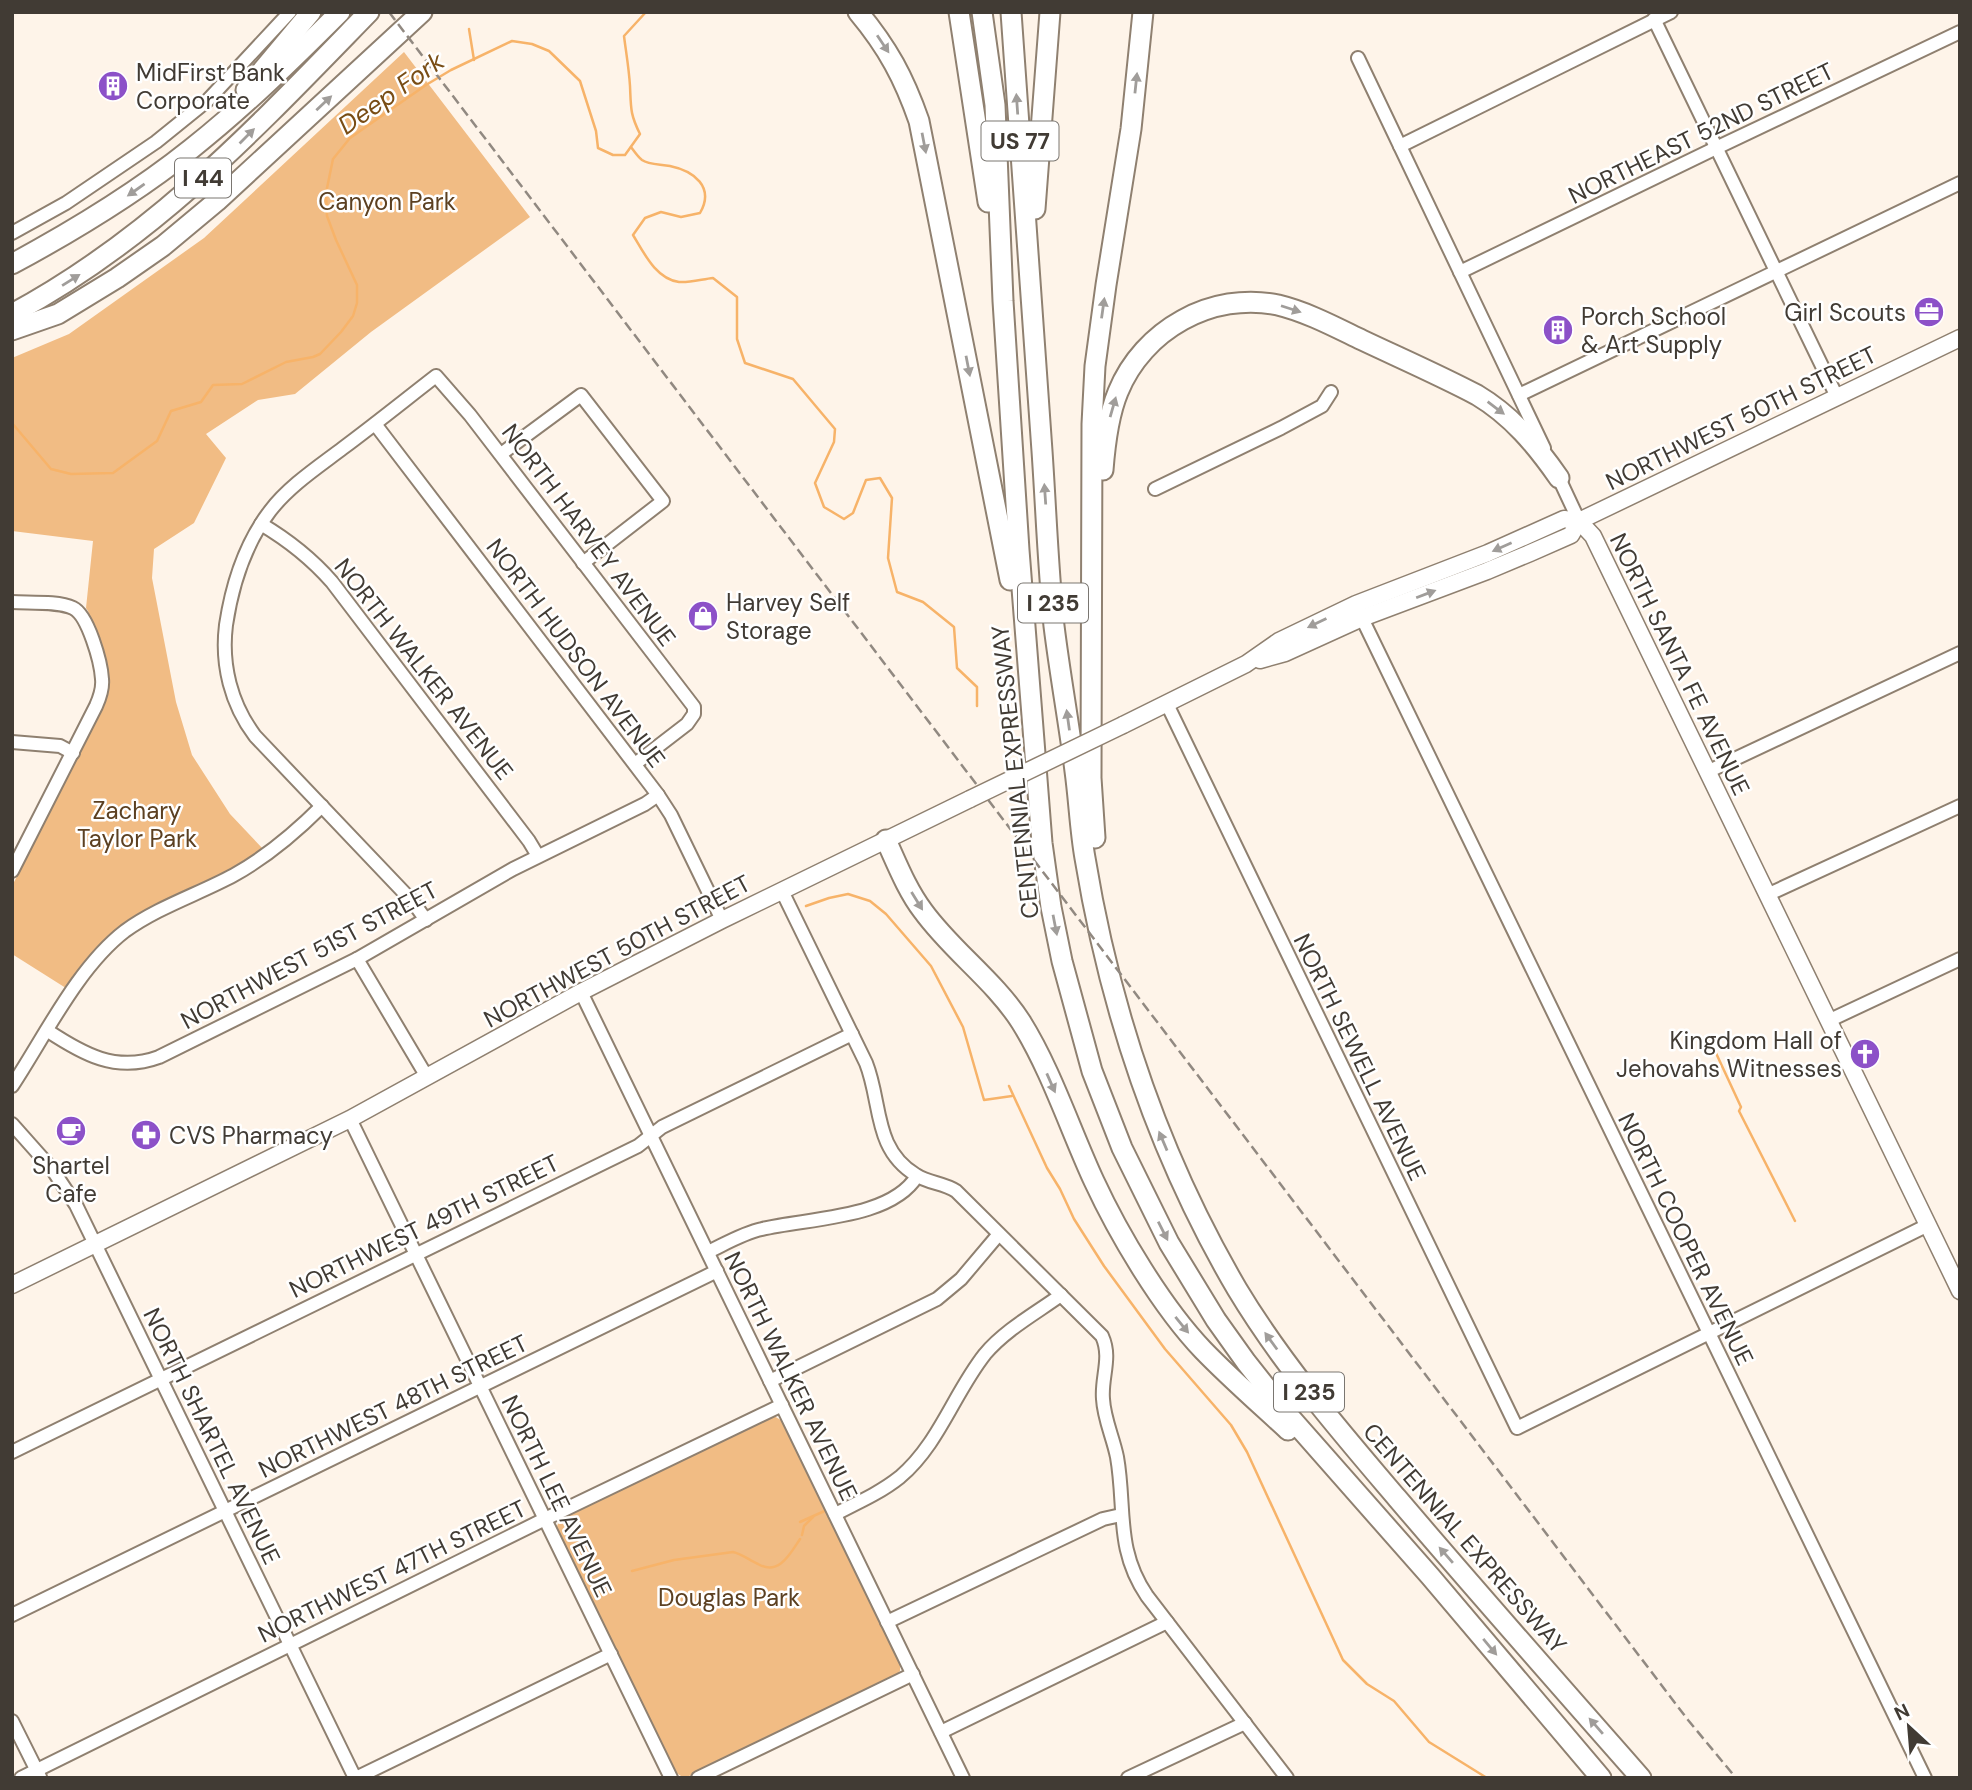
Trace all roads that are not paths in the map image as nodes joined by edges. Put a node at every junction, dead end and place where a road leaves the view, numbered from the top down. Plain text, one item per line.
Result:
1 (289, 12) edge
2 (311, 12) edge
3 (340, 12) edge
4 (369, 12) edge
5 (422, 12) edge
6 (858, 12) edge
7 (959, 12) edge
8 (982, 12) edge
9 (1011, 12) edge
10 (1050, 12) edge
11 (1143, 12) edge
12 (1671, 12) edge
13 (1654, 19) junction
14 (1960, 32) edge
15 (1358, 58) dead end
16 (212, 132) junction
17 (1400, 146) junction
18 (1716, 148) junction
19 (1960, 183) edge
20 (12, 233) edge
21 (12, 264) edge
22 (1029, 270) junction
23 (1777, 271) junction
24 (1460, 272) junction
25 (1003, 301) junction
26 (12, 314) edge
27 (12, 330) edge
28 (1960, 338) edge
29 (1331, 392) dead end
30 (1519, 395) junction
31 (1837, 397) junction
32 (375, 424) junction
33 (501, 454) junction
34 (1559, 478) junction
35 (1154, 489) dead end
36 (1579, 521) junction
37 (261, 524) junction
38 (583, 563) junction
39 (12, 602) edge
40 (1359, 611) junction
41 (1091, 621) junction
42 (1960, 653) edge
43 (1027, 662) junction
44 (1167, 704) junction
45 (12, 742) edge
46 (73, 753) junction
47 (635, 764) junction
48 (1707, 772) junction
49 (658, 795) junction
50 (322, 806) junction
51 (1960, 806) edge
52 (894, 836) junction
53 (538, 856) junction
54 (12, 872) edge
55 (782, 891) junction
56 (1767, 895) junction
57 (425, 919) junction
58 (722, 920) junction
59 (1100, 933) junction
60 (1960, 959) edge
61 (357, 960) junction
62 (581, 992) junction
63 (1828, 1021) junction
64 (48, 1031) junction
65 (852, 1034) junction
66 (427, 1077) junction
67 (12, 1086) edge
68 (350, 1119) junction
69 (12, 1124) edge
70 (651, 1135) junction
71 (917, 1176) junction
72 (1928, 1226) junction
73 (999, 1234) junction
74 (96, 1244) junction
75 (708, 1252) junction
76 (415, 1254) junction
77 (1955, 1267) edge
78 (717, 1271) junction
79 (12, 1284) edge
80 (1960, 1291) edge
81 (1061, 1295) junction
82 (1709, 1333) junction
83 (160, 1379) junction
84 (770, 1381) junction
85 (481, 1386) junction
86 (782, 1405) junction
87 (12, 1452) edge
88 (1373, 1510) junction
89 (226, 1511) junction
90 (835, 1514) junction
91 (1121, 1515) junction
92 (545, 1519) junction
93 (12, 1615) edge
94 (887, 1622) junction
95 (1167, 1622) junction
96 (290, 1644) junction
97 (611, 1654) junction
98 (913, 1674) junction
99 (12, 1721) edge
100 (1245, 1723) junction
101 (941, 1732) junction
102 (38, 1774) edge
103 (21, 1778) edge
104 (356, 1778) edge
105 (671, 1778) edge
106 (698, 1778) edge
107 (963, 1778) edge
108 (1128, 1778) edge
109 (1287, 1778) edge
110 (1601, 1778) edge
111 (1641, 1778) edge
112 (1925, 1778) edge

1 - 20 street
2 - 16 highway
3 - 16 highway, I 44
26 -> 4 highway, I 44
27 -> 5 highway
6 -> 43 highway
7 - 25 highway
8 - 25 highway, US 77
22 -> 9 highway, US 77
10 - 22 highway
41 -> 11 highway
12 - 13 street
13 - 17 street
13 - 18 street
14 - 18 street, NORTHEAST 52ND STREET
15 - 17 street, NORTH SANTA FE AVENUE
16 -> 21 highway, I 44
17 - 24 street, NORTH SANTA FE AVENUE
18 - 23 street
18 - 24 street, NORTHEAST 52ND STREET
19 - 23 street
59 -> 22 highway, CENTENNIAL EXPRESSWAY / I 235
23 - 30 street
23 - 31 street
24 - 30 street, NORTH SANTA FE AVENUE
25 - 43 highway, CENTENNIAL EXPRESSWAY / I 235
28 - 31 main road, NORTHWEST 50TH STREET
29 - 35 street
30 - 34 street, NORTH SANTA FE AVENUE
31 - 36 main road, NORTHWEST 50TH STREET
32 - 33 street, NORTH HARVEY AVENUE
32 - 37 street
32 - 47 street, NORTH HUDSON AVENUE
33 - 38 street, NORTH HARVEY AVENUE
33 - 38 street
34 - 36 street, NORTH SANTA FE AVENUE
41 -> 34 highway
36 - 40 main road, NORTHWEST 50TH STREET
36 - 48 main road, NORTH SANTA FE AVENUE
37 - 50 street
37 - 53 street, NORTH WALKER AVENUE
38 - 47 street, NORTH HARVEY AVENUE
39 - 46 street
40 - 44 main road, NORTHWEST 50TH STREET
40 - 82 street, NORTH COOPER AVENUE
41 - 59 highway
42 - 48 street
43 -> 88 highway, CENTENNIAL EXPRESSWAY / I 235
44 - 52 main road, NORTHWEST 50TH STREET, bridge
44 - 82 street, NORTH SEWELL AVENUE
45 - 46 street
46 - 54 street
47 - 49 street, NORTH HUDSON AVENUE
48 - 56 main road, NORTH SANTA FE AVENUE
49 - 53 street, NORTHWEST 51ST STREET
49 - 58 street, NORTH HUDSON AVENUE
50 - 57 street
50 - 64 street
51 - 56 street
52 - 55 main road, NORTHWEST 50TH STREET
52 -> 88 highway
53 - 57 street, NORTHWEST 51ST STREET
55 - 58 main road, NORTHWEST 50TH STREET
55 - 65 street
56 - 63 main road, NORTH SANTA FE AVENUE
57 - 61 street, NORTHWEST 51ST STREET
58 - 62 main road, NORTHWEST 50TH STREET
111 -> 59 highway, CENTENNIAL EXPRESSWAY / I 235
60 - 63 street
61 - 64 street, NORTHWEST 51ST STREET
61 - 66 street
62 - 66 main road, NORTHWEST 50TH STREET
62 - 70 street, NORTH WALKER AVENUE
63 - 72 main road, NORTH SANTA FE AVENUE
64 - 67 street
65 - 70 street, NORTHWEST 49TH STREET
65 - 71 street
66 - 68 main road, NORTHWEST 50TH STREET
68 - 74 main road, NORTHWEST 50TH STREET
68 - 76 street, NORTH LEE AVENUE
69 - 74 street, NORTH SHARTEL AVENUE
70 - 75 street, NORTH WALKER AVENUE
70 - 76 street, NORTHWEST 49TH STREET
71 - 73 street
71 - 75 street
72 - 77 main road, NORTH SANTA FE AVENUE
72 - 82 street
73 - 81 street
73 - 84 street
74 - 79 main road, NORTHWEST 50TH STREET
74 - 83 street, NORTH SHARTEL AVENUE
75 - 78 street, NORTH WALKER AVENUE
76 - 83 street, NORTHWEST 49TH STREET
76 - 85 street, NORTH LEE AVENUE
77 - 80 main road, NORTH SANTA FE AVENUE
78 - 84 street, NORTH WALKER AVENUE
78 - 85 street, NORTHWEST 48TH STREET
81 - 90 street
81 - 91 street
82 - 112 street, NORTH COOPER AVENUE
83 - 87 street, NORTHWEST 49TH STREET
83 - 89 street, NORTH SHARTEL AVENUE
84 - 86 street, NORTH WALKER AVENUE
85 - 89 street, NORTHWEST 48TH STREET
85 - 92 street, NORTH LEE AVENUE
86 - 90 street, NORTH WALKER AVENUE
86 - 92 street, NORTHWEST 47TH STREET
88 -> 110 highway, CENTENNIAL EXPRESSWAY / I 235
89 - 93 street, NORTHWEST 48TH STREET
89 - 96 street, NORTH SHARTEL AVENUE
90 - 94 street, NORTH WALKER AVENUE
91 - 94 street
91 - 95 street
92 - 96 street, NORTHWEST 47TH STREET
92 - 97 street, NORTH LEE AVENUE
94 - 98 street, NORTH WALKER AVENUE
95 - 100 street
95 - 101 street
96 - 102 street, NORTHWEST 47TH STREET
96 - 104 street, NORTH SHARTEL AVENUE
97 - 104 street
97 - 105 street, NORTH LEE AVENUE
98 - 101 street, NORTH WALKER AVENUE
98 - 106 street
99 - 102 street
100 - 108 street
100 - 109 street
101 - 107 street, NORTH WALKER AVENUE
102 - 103 street, NORTHWEST 47TH STREET

